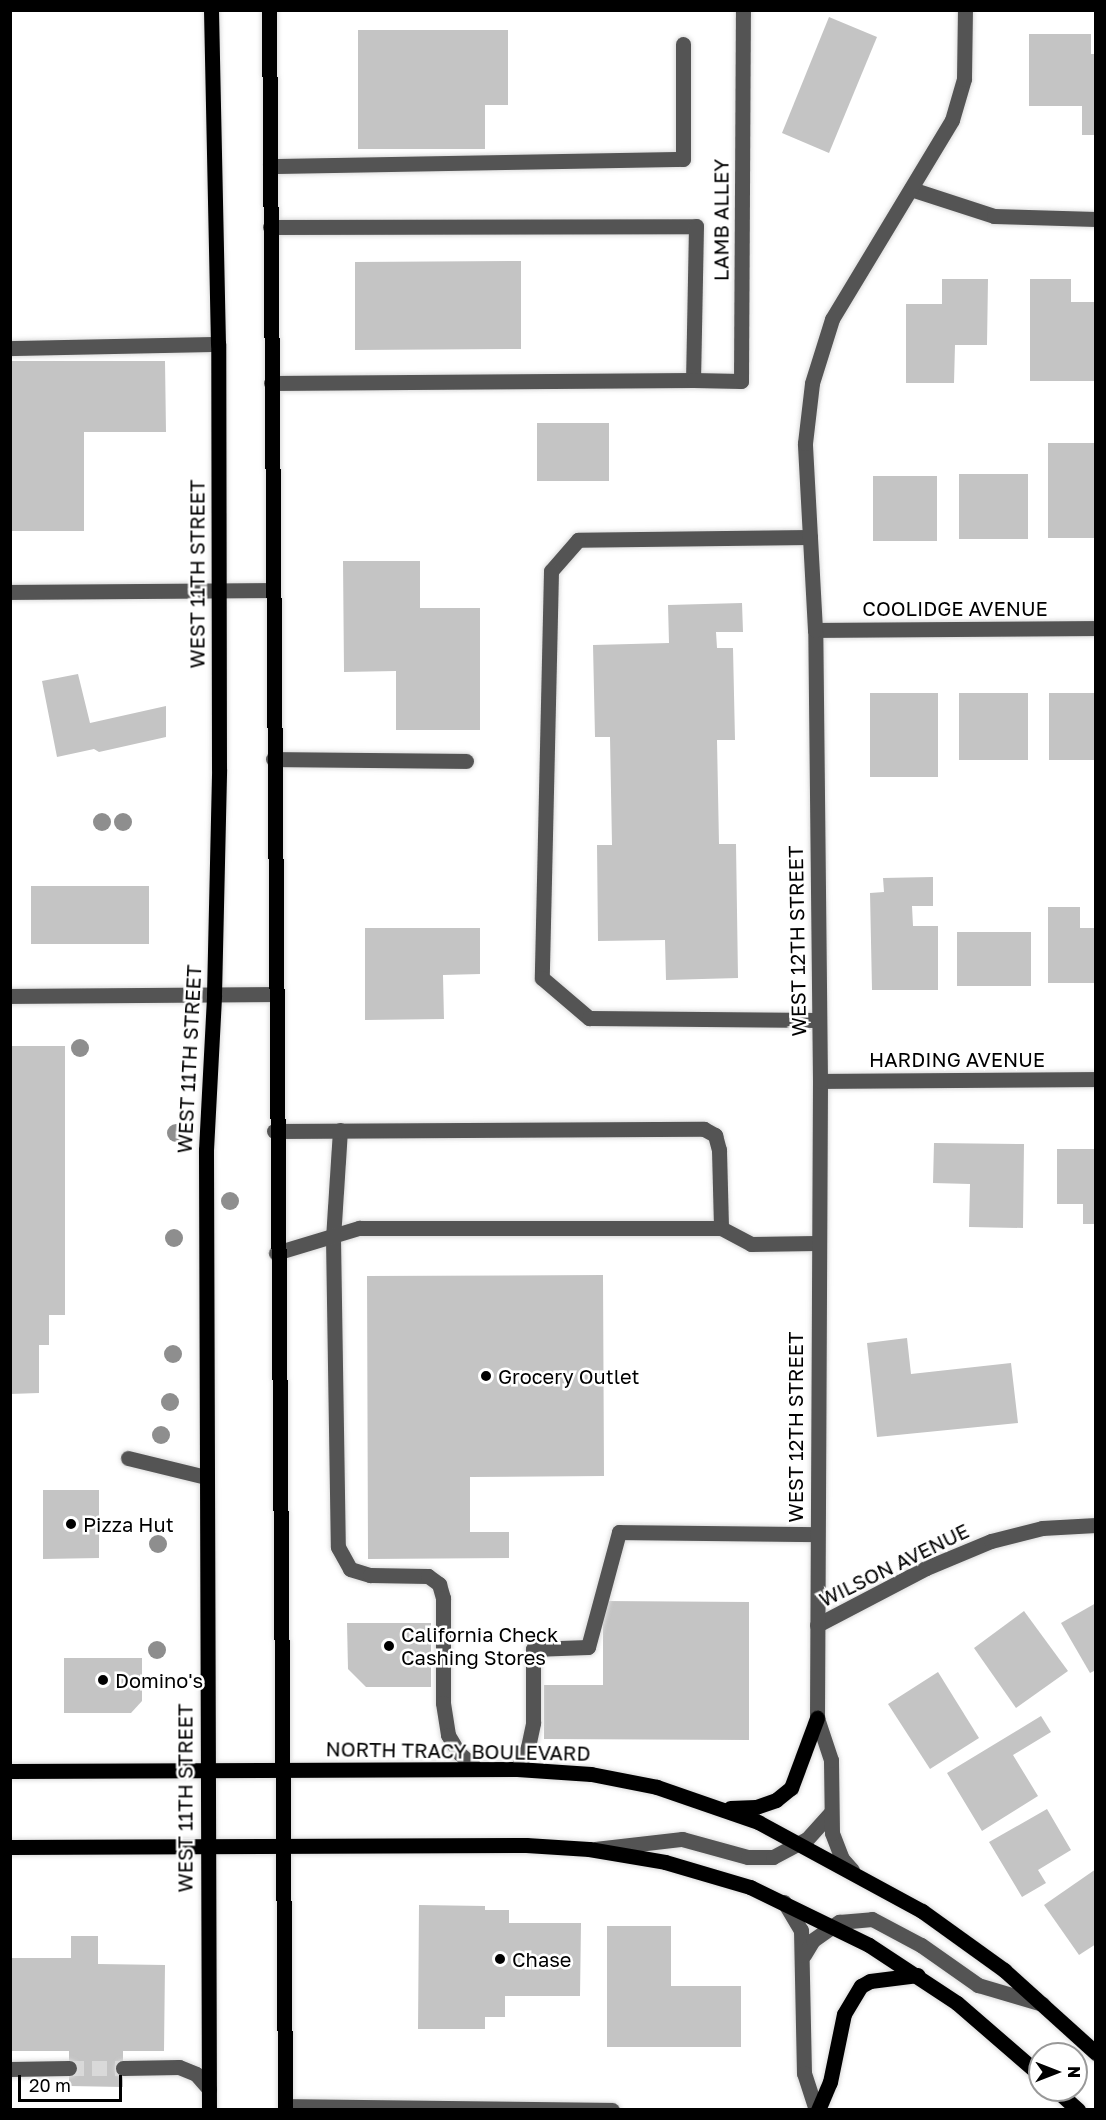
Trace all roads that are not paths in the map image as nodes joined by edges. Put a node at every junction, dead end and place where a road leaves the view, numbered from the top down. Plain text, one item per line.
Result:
1 (211, 10) edge
2 (269, 10) edge
3 (743, 10) edge
4 (965, 10) edge
5 (683, 44) dead end
6 (270, 166) junction
7 (911, 189) junction
8 (1095, 219) edge
9 (270, 227) junction
10 (218, 344) junction
11 (10, 348) edge
12 (693, 380) junction
13 (271, 382) junction
14 (810, 537) junction
15 (219, 590) junction
16 (272, 590) junction
17 (10, 592) edge
18 (1095, 628) edge
19 (815, 630) junction
20 (273, 759) junction
21 (466, 761) dead end
22 (274, 994) junction
23 (214, 995) junction
24 (10, 996) edge
25 (819, 1020) junction
26 (1095, 1079) edge
27 (820, 1081) junction
28 (339, 1130) junction
29 (274, 1131) junction
30 (721, 1228) junction
31 (333, 1238) junction
32 (816, 1243) junction
33 (276, 1253) junction
34 (128, 1458) dead end
35 (206, 1477) junction
36 (1095, 1525) edge
37 (816, 1534) junction
38 (817, 1625) junction
39 (817, 1718) junction
40 (477, 1769) junction
41 (517, 1769) junction
42 (206, 1770) junction
43 (283, 1770) junction
44 (10, 1771) edge
45 (724, 1808) junction
46 (831, 1812) junction
47 (802, 1843) junction
48 (207, 1846) junction
49 (284, 1846) junction
50 (10, 1847) edge
51 (589, 1849) junction
52 (852, 1870) junction
53 (784, 1902) junction
54 (832, 1926) junction
55 (804, 1955) junction
56 (918, 1975) junction
57 (1042, 2004) junction
58 (1095, 2053) edge
59 (1028, 2065) edge
60 (10, 2068) edge
61 (69, 2068) tunnel mouth
62 (123, 2068) tunnel mouth
63 (208, 2089) junction
64 (285, 2108) edge
65 (208, 2109) edge
66 (612, 2109) edge
67 (817, 2109) edge

1 - 10 main road, WEST 11TH STREET
2 - 6 main road
3 - 12 street, LAMB ALLEY
4 - 7 street, WEST 12TH STREET
5 - 6 street
6 - 9 main road
7 - 8 street
7 - 14 street, WEST 12TH STREET
9 - 12 street
9 - 13 main road
10 - 11 street
10 - 15 main road, WEST 11TH STREET
12 - 13 street
13 - 16 main road
14 - 19 street, WEST 12TH STREET
14 - 25 street
15 - 16 street
15 - 17 street
15 - 23 main road, WEST 11TH STREET
16 - 20 main road
18 - 19 street, COOLIDGE AVENUE
19 - 25 street, WEST 12TH STREET
20 - 21 street
20 - 22 main road
22 - 23 street
22 - 29 main road
23 - 24 street
23 - 35 main road, WEST 11TH STREET
25 - 27 street, WEST 12TH STREET
26 - 27 street, HARDING AVENUE
27 - 32 street, WEST 12TH STREET
28 - 29 street
28 - 30 street
28 - 31 street
29 - 33 main road
30 - 31 street
30 - 32 street
31 - 33 street
31 - 40 street
32 - 37 street, WEST 12TH STREET
33 - 43 main road
34 - 35 street
35 - 42 main road, WEST 11TH STREET
36 - 38 street, WILSON AVENUE
37 - 38 street, WEST 12TH STREET
37 - 41 street
38 - 39 street, WEST 12TH STREET
39 - 45 main road
39 - 46 street, WEST 12TH STREET
40 - 41 main road, NORTH TRACY BOULEVARD
40 - 43 main road, NORTH TRACY BOULEVARD
41 - 45 main road, NORTH TRACY BOULEVARD
42 - 43 main road, NORTH TRACY BOULEVARD
42 - 44 main road, NORTH TRACY BOULEVARD
42 - 48 main road, WEST 11TH STREET
43 - 49 main road
45 - 47 main road, NORTH TRACY BOULEVARD
46 - 47 street
46 - 52 street, WEST 12TH STREET
47 - 51 street
47 - 52 main road, NORTH TRACY BOULEVARD
48 - 49 main road
48 - 50 main road
48 - 63 main road, WEST 11TH STREET
49 - 51 main road
49 - 64 main road
51 - 53 main road
52 - 57 main road, NORTH TRACY BOULEVARD
53 - 54 main road
53 - 55 street
54 - 55 street
54 - 56 main road
54 - 57 street
55 - 67 street
56 - 59 main road
56 - 67 main road
57 - 58 main road, NORTH TRACY BOULEVARD
60 - 61 street
62 - 63 street
63 - 65 main road, WEST 11TH STREET
64 - 66 street

